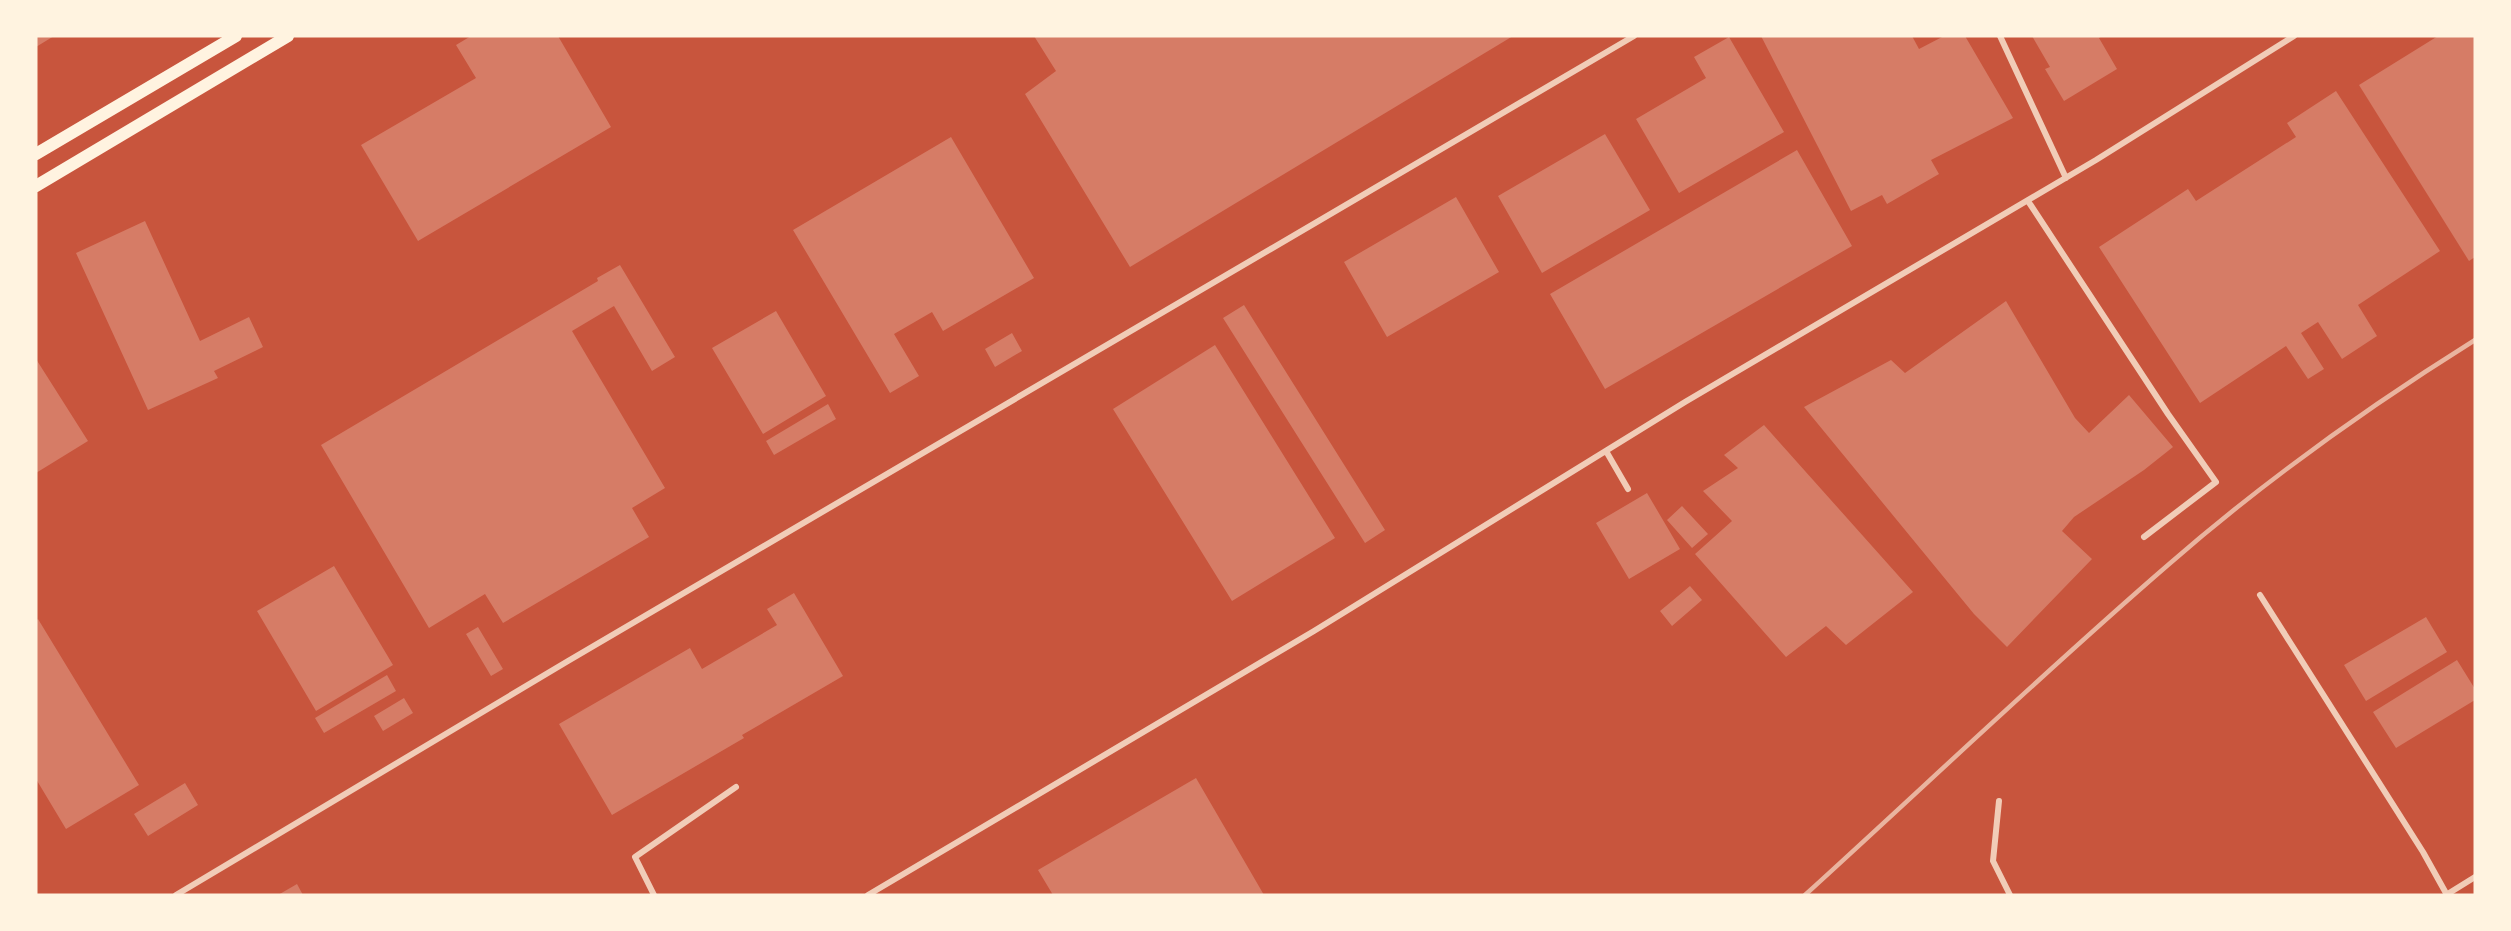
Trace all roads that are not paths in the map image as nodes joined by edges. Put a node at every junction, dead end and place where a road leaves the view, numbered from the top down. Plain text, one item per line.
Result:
1 (236, 36) edge
2 (288, 36) edge
3 (1634, 36) edge
4 (2000, 36) edge
5 (2294, 36) edge
6 (38, 150) edge
7 (2066, 178) junction
8 (36, 186) edge
9 (2028, 201) junction
10 (1606, 451) junction
11 (1628, 489) dead end
12 (2144, 537) dead end
13 (2260, 595) dead end
14 (736, 787) dead end
15 (1998, 801) dead end
16 (2475, 877) edge
17 (176, 895) edge
18 (654, 895) edge
19 (868, 895) edge
20 (2010, 895) edge
21 (2447, 895) edge

1 - 6 main road
2 - 8 main road
3 - 17 street
4 - 7 street
5 - 7 street
7 - 9 street
9 - 10 street
9 - 12 street
10 - 11 street
10 - 19 street
13 - 21 street
14 - 18 street
15 - 20 street
16 - 21 street

